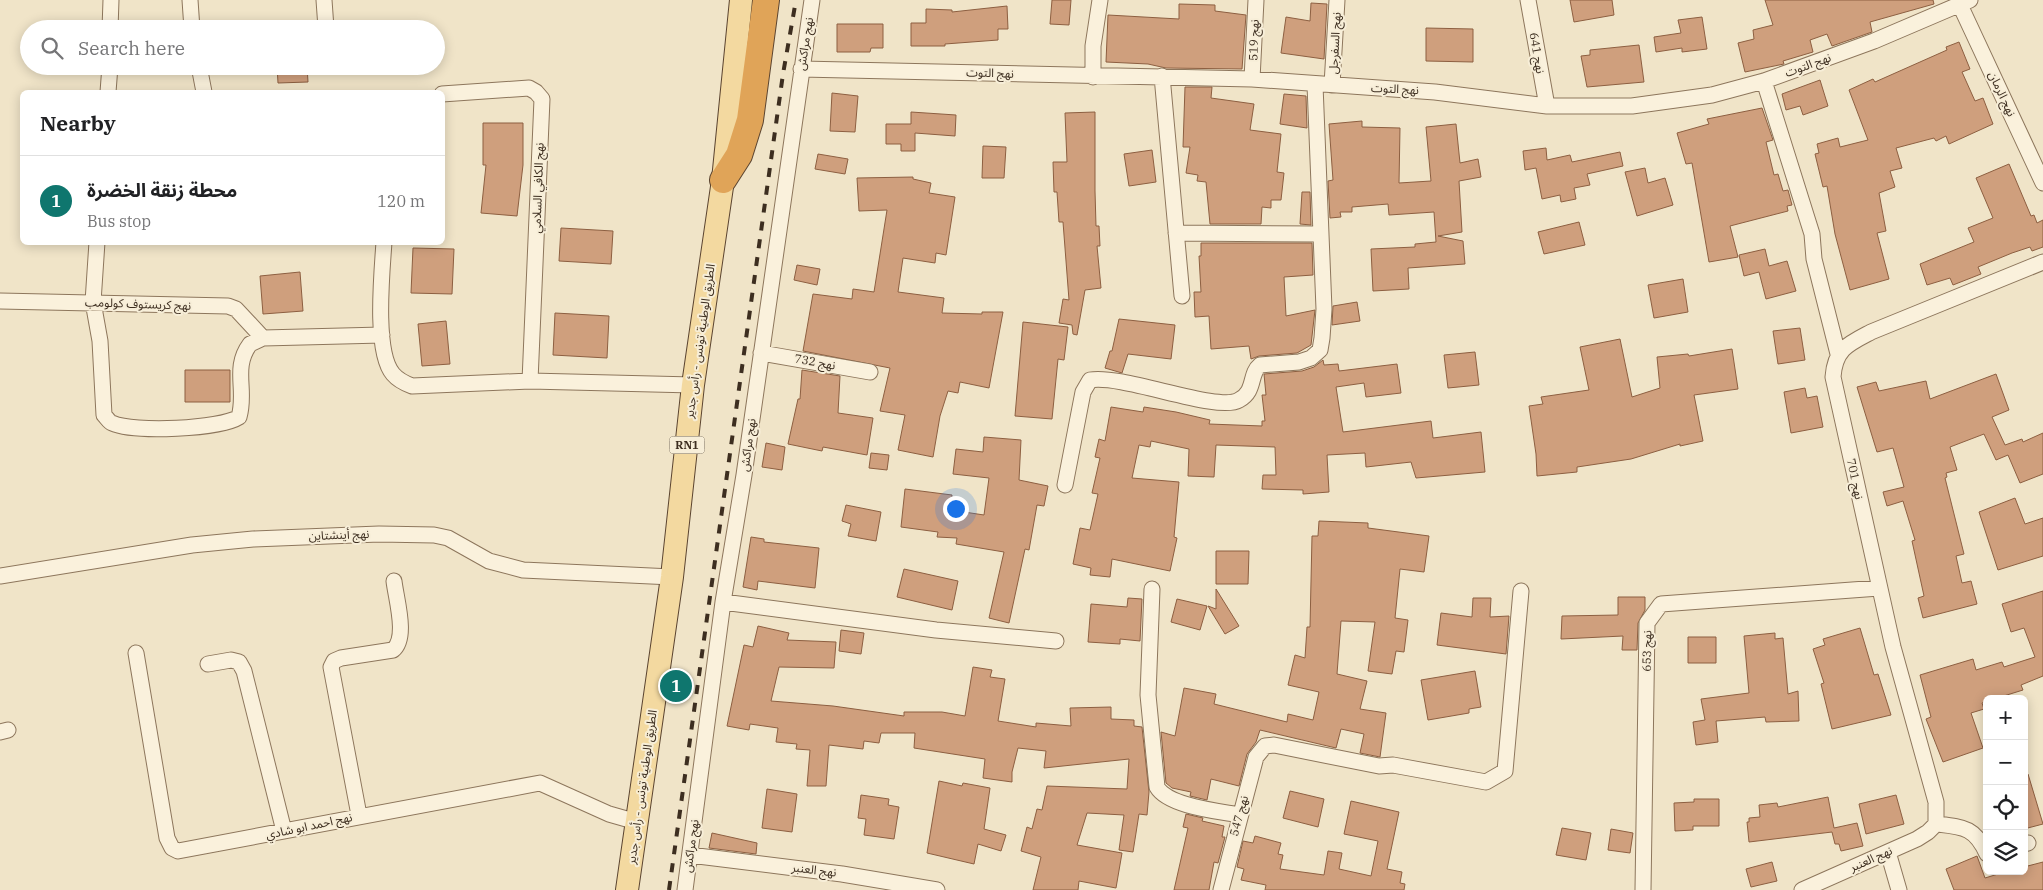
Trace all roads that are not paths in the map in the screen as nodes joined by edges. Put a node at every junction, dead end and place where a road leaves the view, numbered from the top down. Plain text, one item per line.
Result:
1 (111, 0) edge
2 (190, 0) edge
3 (324, 0) edge
4 (741, 0) edge
5 (766, 0) edge
6 (812, 0) edge
7 (1100, 0) edge
8 (1256, 0) edge
9 (1337, 0) edge
10 (1528, 0) edge
11 (1965, 2) edge
12 (110, 20) edge
13 (191, 20) edge
14 (325, 20) edge
15 (801, 69) junction
16 (109, 75) edge
17 (201, 75) edge
18 (1093, 76) junction
19 (1162, 76) junction
20 (1252, 79) junction
21 (1764, 81) junction
22 (1315, 84) junction
23 (1332, 85) junction
24 (108, 90) edge
25 (204, 90) edge
26 (445, 94) edge
27 (1547, 106) junction
28 (723, 180) junction
29 (2043, 183) edge
30 (1176, 233) junction
31 (1320, 234) junction
32 (97, 245) edge
33 (384, 245) edge
34 (2043, 262) edge
35 (1182, 296) dead end
36 (0, 301) edge
37 (93, 302) junction
38 (382, 335) junction
39 (263, 338) junction
40 (761, 353) junction
41 (1838, 354) junction
42 (870, 372) dead end
43 (530, 381) junction
44 (693, 386) junction
45 (1065, 485) dead end
46 (0, 576) edge
47 (672, 577) junction
48 (394, 581) dead end
49 (1879, 588) junction
50 (1152, 589) dead end
51 (1521, 591) dead end
52 (723, 602) junction
53 (1056, 641) dead end
54 (136, 653) dead end
55 (208, 664) dead end
56 (1239, 815) junction
57 (359, 816) junction
58 (637, 822) junction
59 (1936, 824) junction
60 (284, 831) junction
61 (1983, 844) edge
62 (1888, 852) junction
63 (690, 855) junction
64 (627, 890) edge
65 (685, 890) edge
66 (937, 890) edge
67 (1221, 890) edge
68 (1643, 890) edge
69 (1802, 890) edge
70 (1899, 890) edge

1 - 12 street
2 - 13 street
3 - 14 street
4 - 28 main road, الطريق الوطنية تونس - رأس جدير / RN1
5 - 28 highway
6 - 15 street, نهج مراكش
7 - 18 street
8 - 20 street, نهج 519
9 - 23 street, نهج السفرجل
10 - 27 street, نهج 641
11 - 21 street, نهج التوت
11 - 29 street, نهج الرمان
15 - 18 street, نهج التوت
15 - 40 street, نهج مراكش
16 - 24 street
17 - 25 street
18 - 19 street, نهج التوت
19 - 20 street, نهج التوت
19 - 30 street
20 - 22 street, نهج التوت
21 - 27 street, نهج التوت
21 - 41 street
22 - 23 street, نهج التوت
22 - 31 street
23 - 27 street, نهج التوت
26 - 43 street, نهج الكافي السلامي
28 - 44 main road, الطريق الوطنية تونس - رأس جدير / RN1
30 - 31 street
30 - 35 street
31 - 45 street
32 - 37 street
33 - 38 street
34 - 41 street
36 - 37 street, نهج كريستوف كولومب
37 - 39 street, نهج كريستوف كولومب
37 - 39 street
38 - 39 street
38 - 43 street
40 - 42 street, نهج 732
40 - 52 street, نهج مراكش
41 - 49 street, نهج 701
43 - 44 street
44 - 47 main road, الطريق الوطنية تونس - رأس جدير / RN1
46 - 47 street, نهج أينشتاين
47 - 58 main road, الطريق الوطنية تونس - رأس جدير / RN1
48 - 57 street
49 - 59 street, نهج 701
49 - 68 street, نهج 653
50 - 56 street
51 - 56 street, نهج 547
52 - 53 street
52 - 63 street, نهج مراكش
54 - 60 street, نهج احمد ابو شادي
55 - 60 street
56 - 67 street, نهج 547
57 - 58 street, نهج احمد ابو شادي
57 - 60 street, نهج احمد ابو شادي
58 - 64 main road, الطريق الوطنية تونس - رأس جدير / RN1
59 - 61 street
59 - 62 street, نهج العنبر
62 - 69 street, نهج العنبر
62 - 70 street
63 - 65 street, نهج مراكش
63 - 66 street, نهج العنبر

